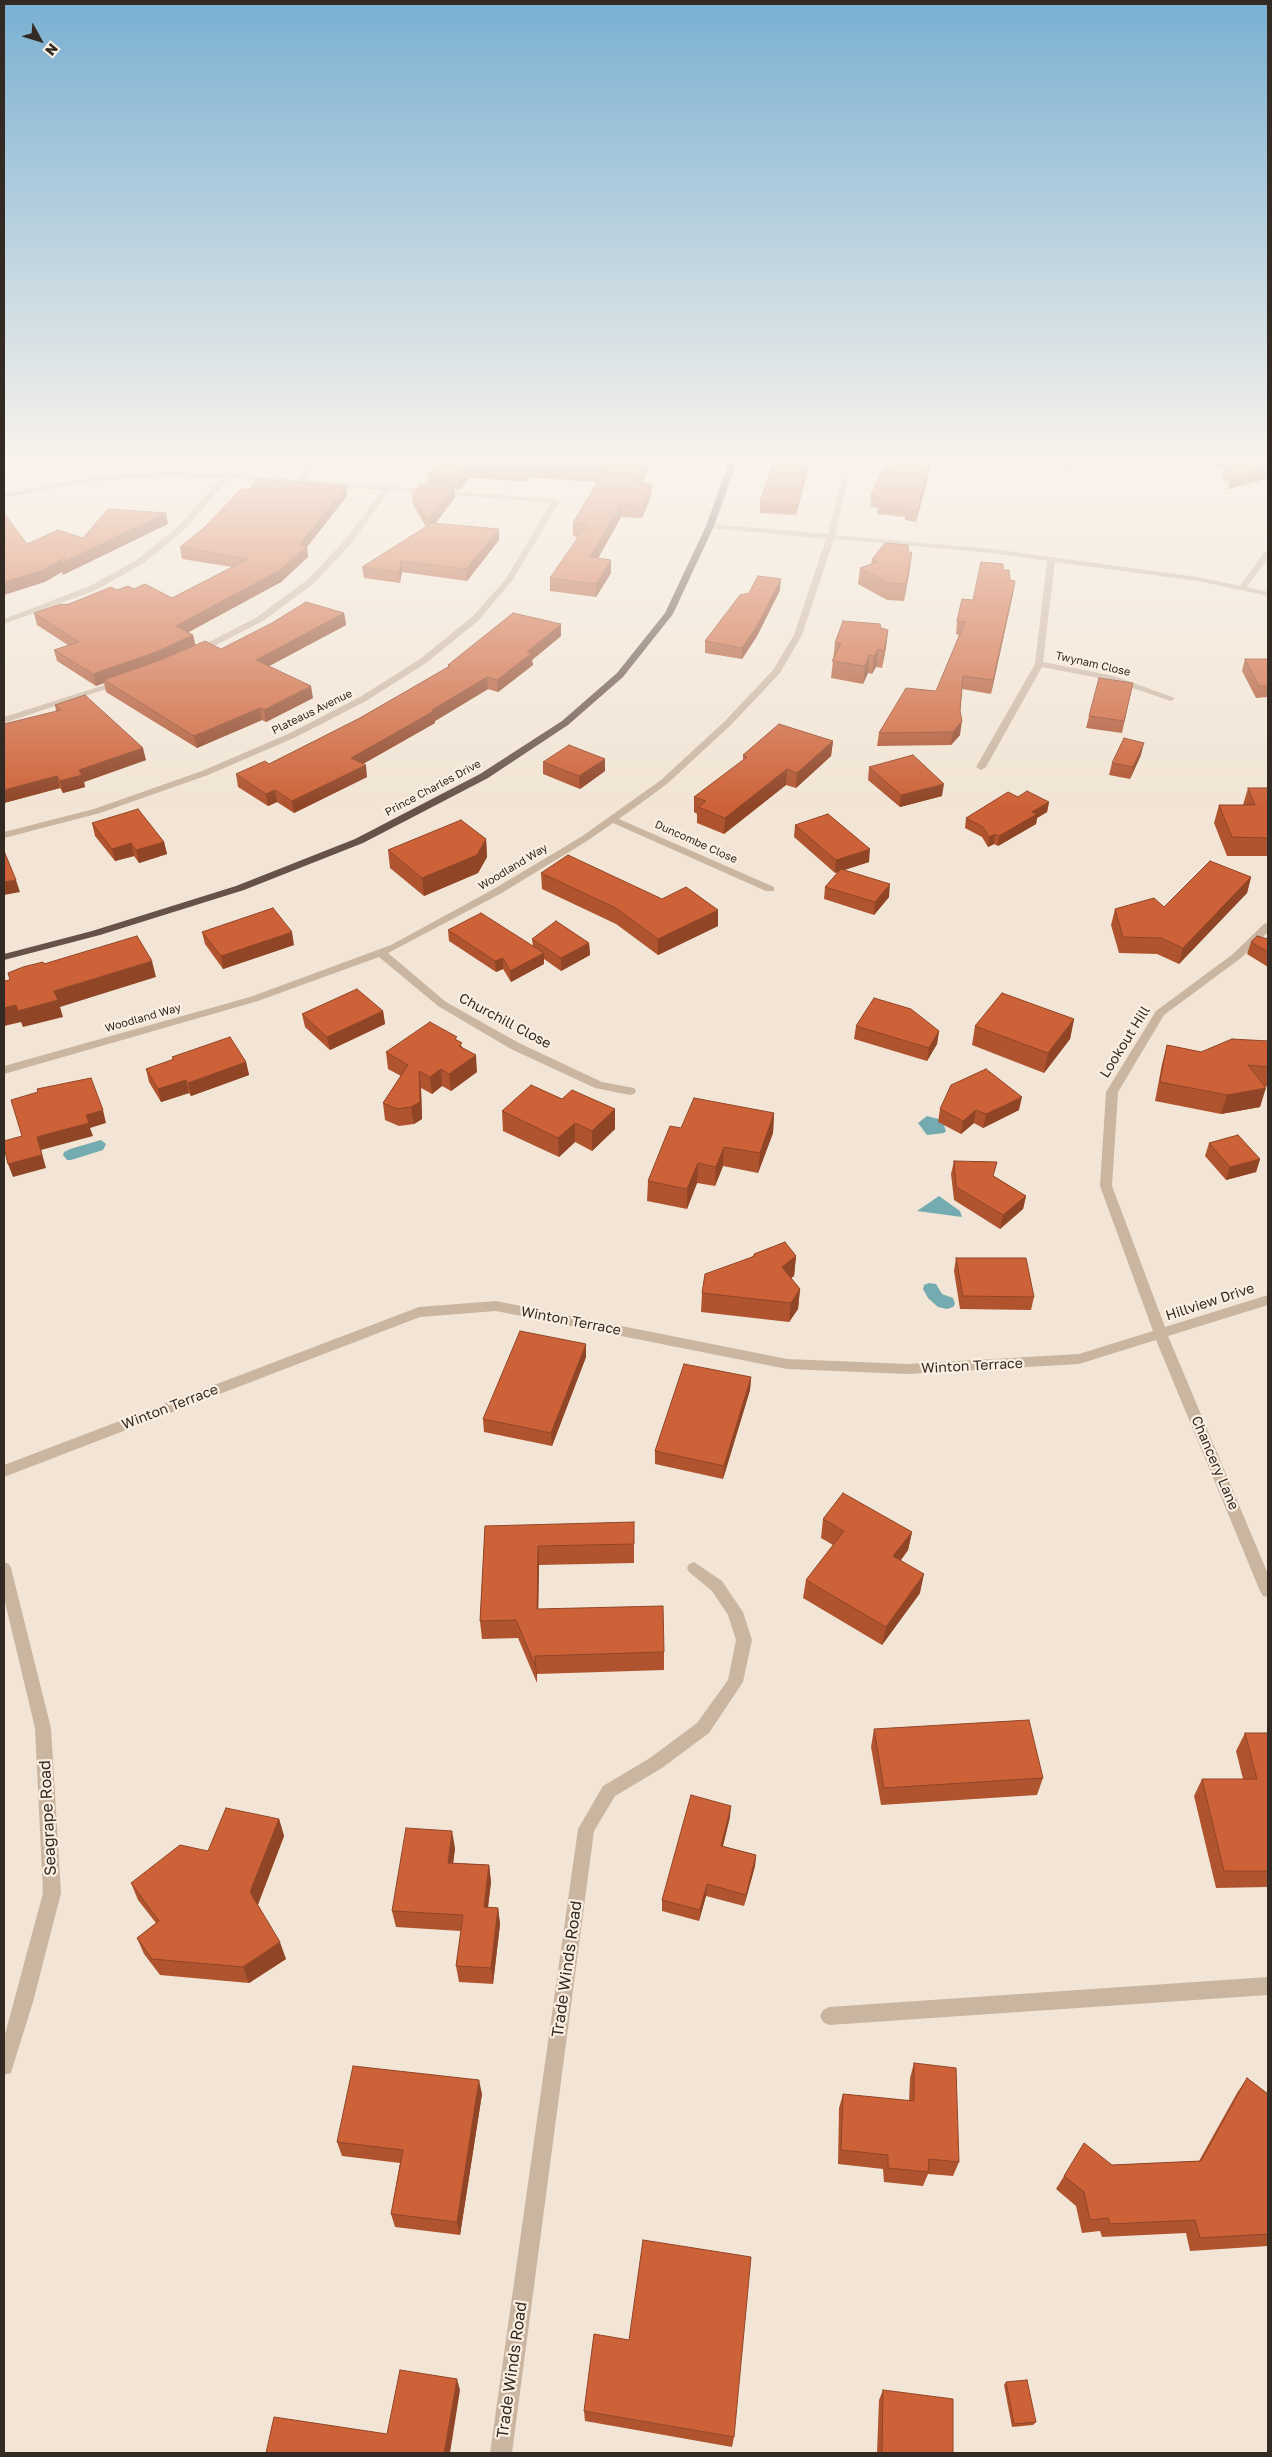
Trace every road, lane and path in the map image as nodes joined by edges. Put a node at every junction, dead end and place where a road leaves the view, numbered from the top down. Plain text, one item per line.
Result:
1 (113, 577) edge
2 (315, 577) edge
3 (511, 577) edge
4 (686, 577) edge
5 (817, 577) edge
6 (1049, 577) edge
7 (1181, 577) edge
8 (1250, 577) edge
9 (1242, 588) junction
10 (1268, 594) edge
11 (4, 622) edge
12 (188, 656) edge
13 (1039, 664) junction
14 (126, 680) edge
15 (1171, 698) dead end
16 (4, 720) edge
17 (981, 767) dead end
18 (612, 819) junction
19 (4, 835) edge
20 (770, 889) dead end
21 (1268, 926) edge
22 (380, 952) junction
23 (4, 957) edge
24 (4, 1070) edge
25 (630, 1091) dead end
26 (1268, 1300) edge
27 (1161, 1335) junction
28 (4, 1471) edge
29 (4, 1568) edge
30 (694, 1568) dead end
31 (1268, 1591) edge
32 (1268, 1986) edge
33 (829, 2016) dead end
34 (4, 2066) edge
35 (501, 2453) edge

1 - 11 street
2 - 12 street
3 - 19 street, Plateaus Avenue
4 - 23 highway, Prince Charles Drive
5 - 18 street, Woodland Way
6 - 13 street, Twynam Close
7 - 9 street
8 - 9 street
9 - 10 street
13 - 15 street, Twynam Close
13 - 17 street, Twynam Close
14 - 16 street
18 - 20 street, Duncombe Close
18 - 22 street, Woodland Way
21 - 27 street, Lookout Hill
22 - 24 street, Woodland Way
22 - 25 street, Churchill Close
26 - 27 street, Hillview Drive
27 - 28 street, Winton Terrace
27 - 31 street, Chancery Lane
29 - 34 street, Seagrape Road
30 - 35 street, Trade Winds Road
32 - 33 street

